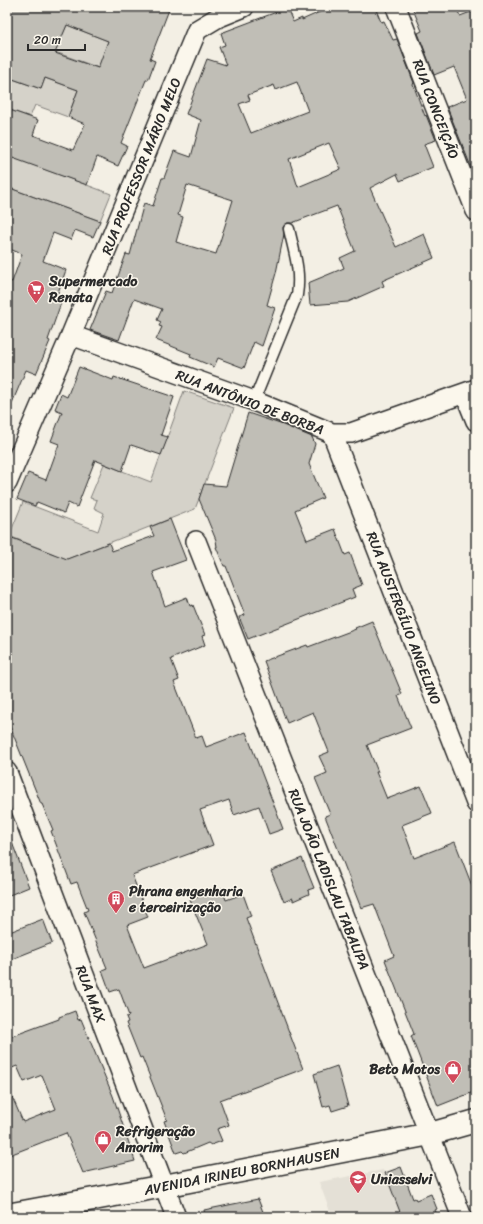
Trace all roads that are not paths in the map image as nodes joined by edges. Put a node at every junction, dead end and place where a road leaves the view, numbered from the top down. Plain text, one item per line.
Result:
1 (244, 7) edge
2 (396, 7) edge
3 (476, 211) edge
4 (289, 229) dead end
5 (71, 335) junction
6 (471, 392) edge
7 (254, 402) junction
8 (476, 421) edge
9 (332, 433) junction
10 (7, 483) edge
11 (196, 541) dead end
12 (7, 772) edge
13 (476, 803) edge
14 (476, 1121) edge
15 (430, 1134) junction
16 (164, 1186) junction
17 (7, 1215) edge
18 (176, 1217) edge
19 (462, 1217) edge

1 - 5 street, RUA PROFESSOR MÁRIO MELO
2 - 3 street, RUA CONCEIÇÃO
4 - 7 lane
5 - 7 street, RUA ANTÔNIO DE BORBA
5 - 10 street, RUA PROFESSOR MÁRIO MELO
6 - 8 street
6 - 9 street, RUA ANTÔNIO DE BORBA
7 - 9 street, RUA ANTÔNIO DE BORBA
9 - 13 street, RUA AUSTERGÍLIO ANGELINO
11 - 15 street, RUA JOÃO LADISLAU TABALIPA
12 - 16 street, RUA MAX
14 - 15 main road, AVENIDA IRINEU BORNHAUSEN
15 - 16 main road, AVENIDA IRINEU BORNHAUSEN
15 - 19 street, RUA JOÃO LADISLAU TABALIPA
16 - 17 main road, AVENIDA IRINEU BORNHAUSEN
16 - 18 street, RUA MAX

